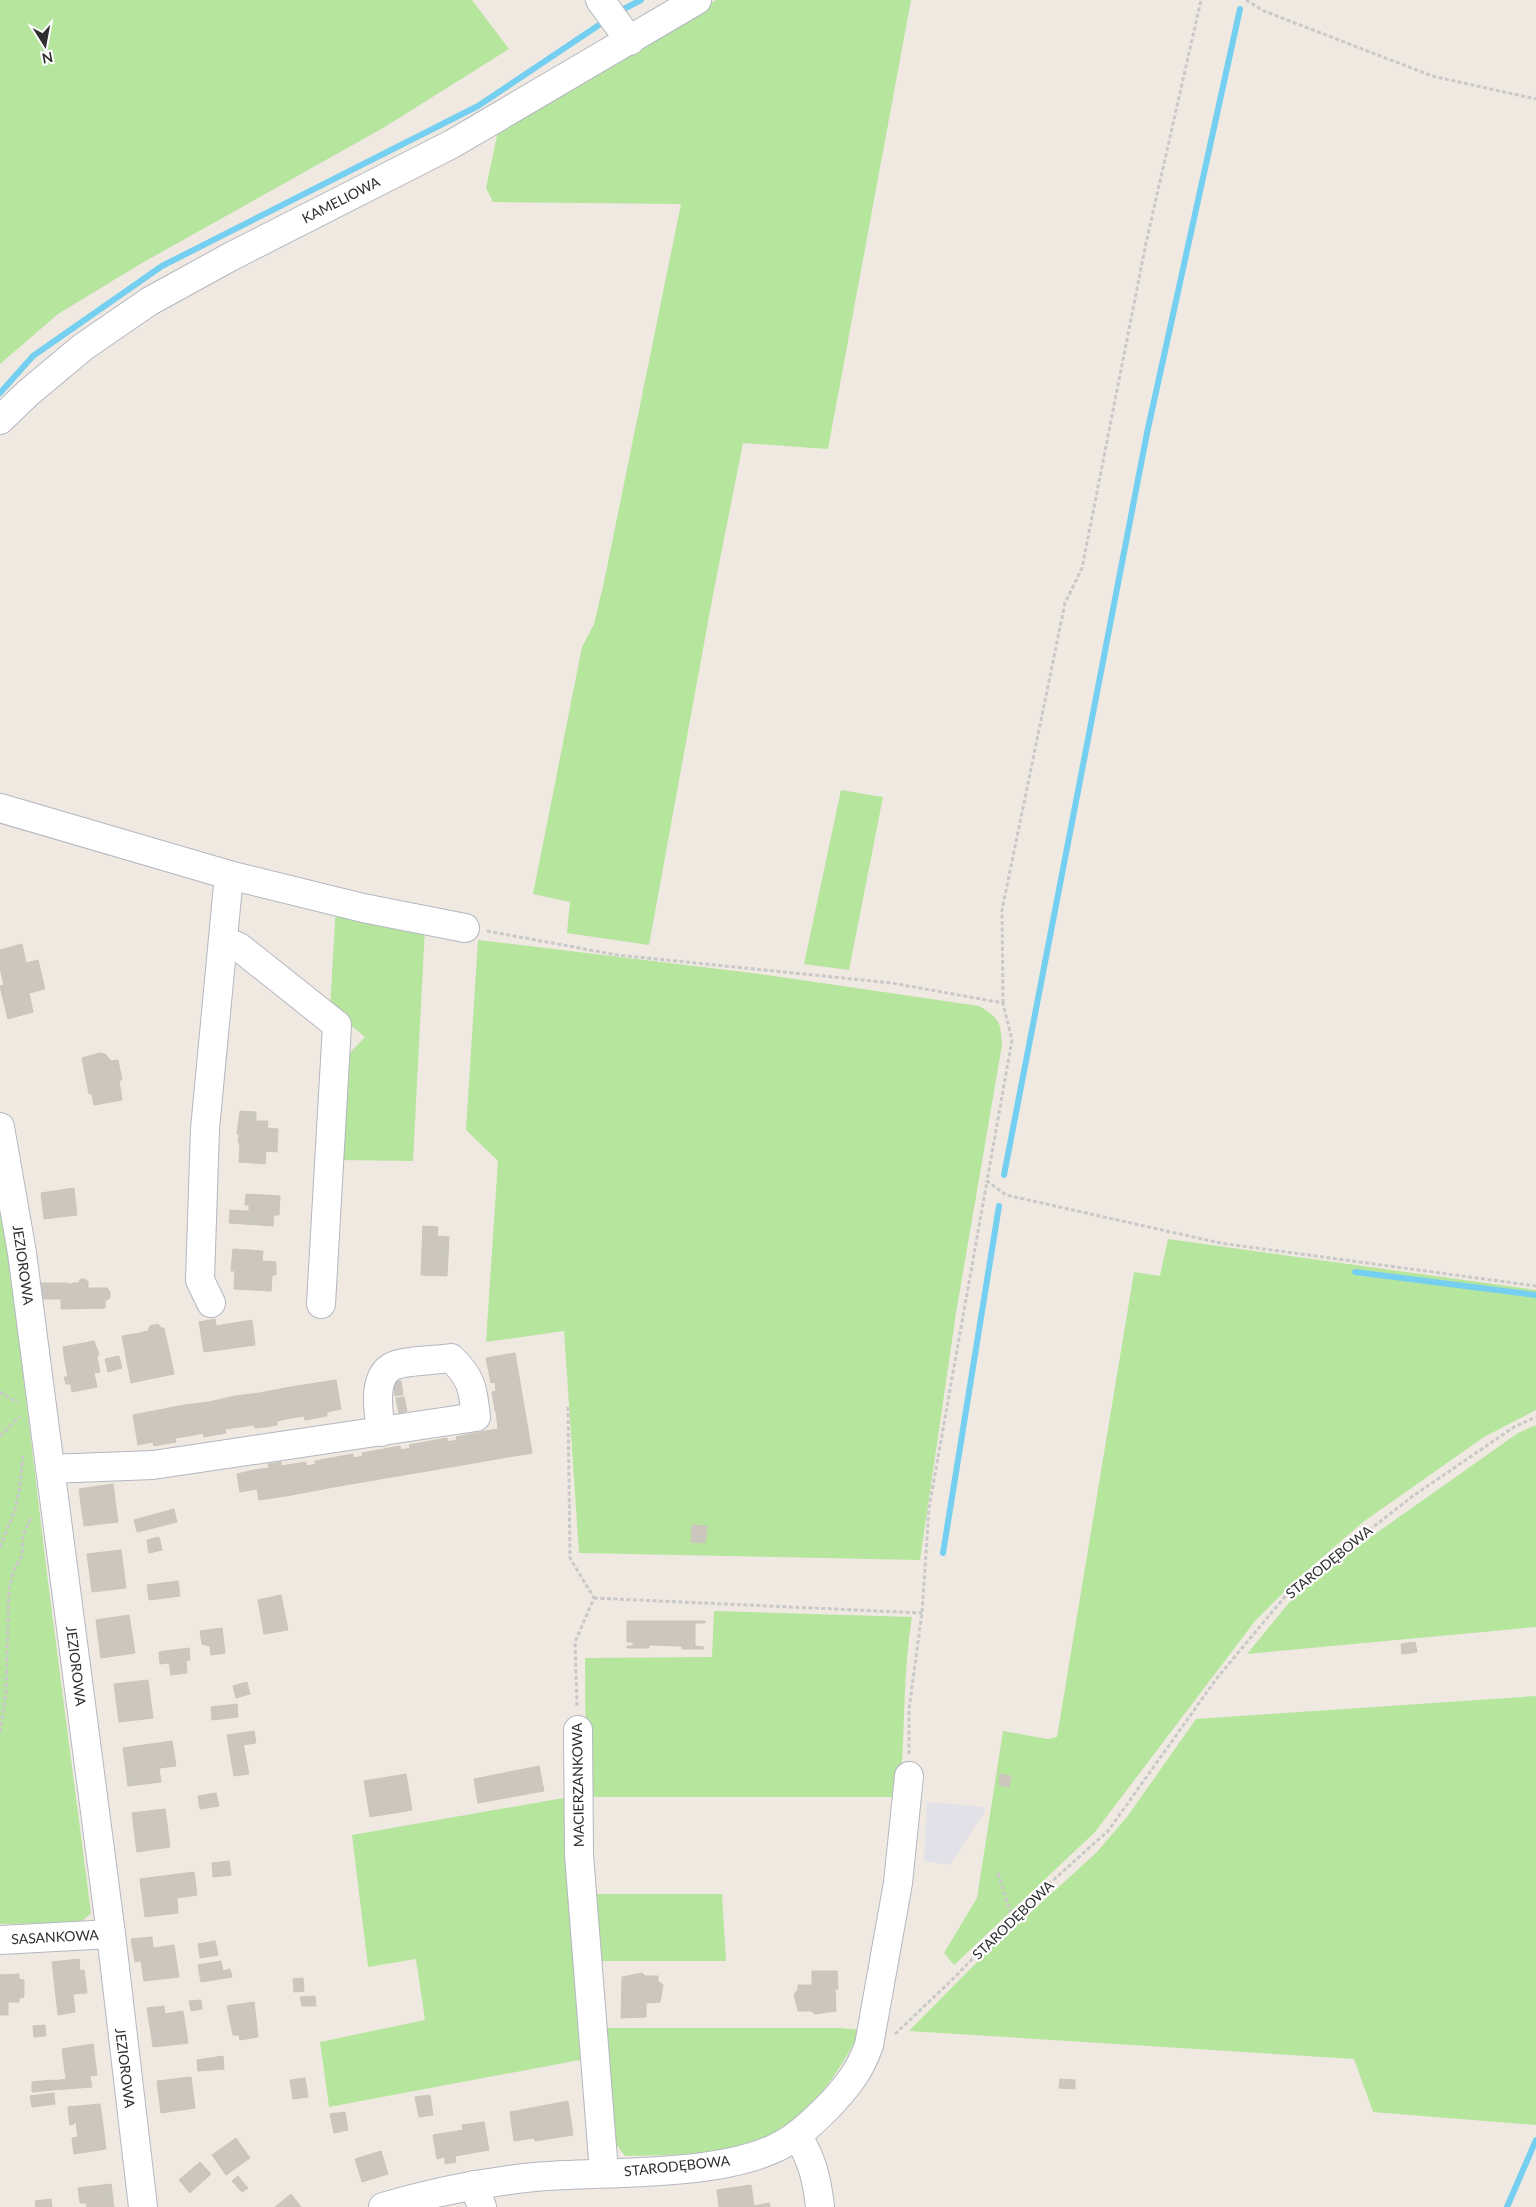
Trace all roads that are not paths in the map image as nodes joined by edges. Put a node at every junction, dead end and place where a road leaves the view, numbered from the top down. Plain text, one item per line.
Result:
1 (600, 0) edge
2 (697, 0) edge
3 (630, 41) junction
4 (0, 420) edge
5 (0, 808) edge
6 (229, 875) junction
7 (465, 928) road end
8 (223, 940) junction
9 (0, 1127) edge
10 (210, 1303) dead end
11 (321, 1304) dead end
12 (381, 1432) dead end
13 (51, 1481) junction
14 (578, 1730) road end
15 (909, 1776) road end
16 (111, 1934) junction
17 (0, 1940) edge
18 (797, 2135) junction
19 (604, 2172) junction
20 (478, 2196) edge
21 (143, 2207) edge
22 (383, 2207) edge
23 (820, 2207) edge

1 - 3 street
2 - 3 street, KAMELIOWA
3 - 4 street, KAMELIOWA
5 - 6 street
6 - 7 street
6 - 8 street
8 - 10 street
8 - 11 street
9 - 13 street, JEZIOROWA
12 - 13 street
13 - 16 street, JEZIOROWA
14 - 19 street, MACIERZANKOWA
15 - 18 street, STARODĘBOWA
16 - 17 street, SASANKOWA
16 - 21 street, JEZIOROWA
18 - 19 street, STARODĘBOWA
18 - 23 street
19 - 20 street, STARODĘBOWA
20 - 22 street, STARODĘBOWA

